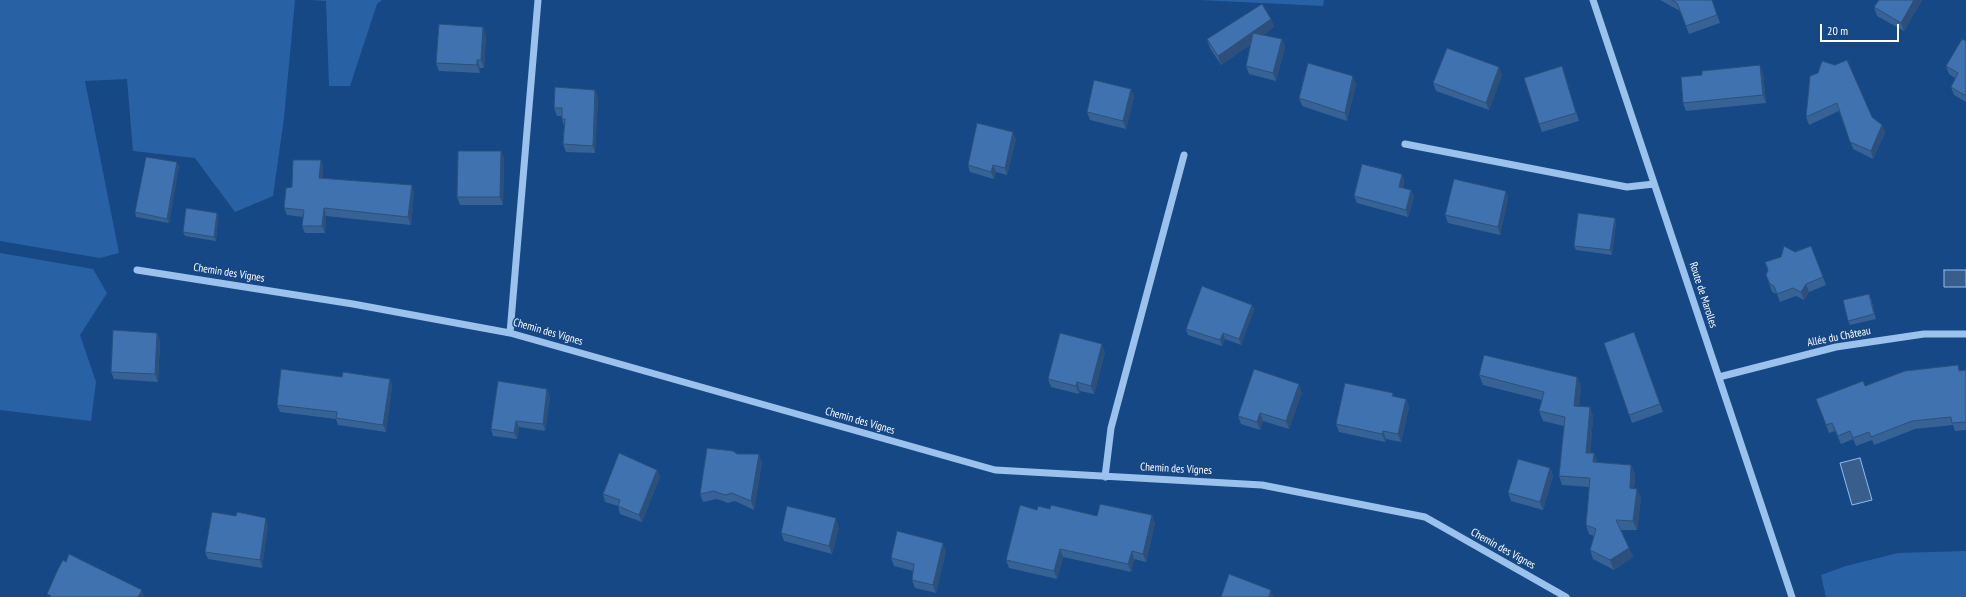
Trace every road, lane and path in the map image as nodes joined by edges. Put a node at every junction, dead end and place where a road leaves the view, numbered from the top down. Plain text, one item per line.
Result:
1 (538, 0) edge
2 (1593, 0) edge
3 (1405, 144) dead end
4 (1184, 155) dead end
5 (1654, 184) junction
6 (137, 270) dead end
7 (510, 333) junction
8 (1966, 334) edge
9 (1719, 378) junction
10 (1104, 477) junction
11 (1566, 597) edge
12 (1792, 597) edge

1 - 7 street
2 - 5 street, Route de Marolles
3 - 5 street
4 - 10 street
5 - 9 street, Route de Marolles
6 - 7 street, Chemin des Vignes
7 - 10 street, Chemin des Vignes
8 - 9 street, Allée du Château
9 - 12 street, Route de Marolles
10 - 11 street, Chemin des Vignes

